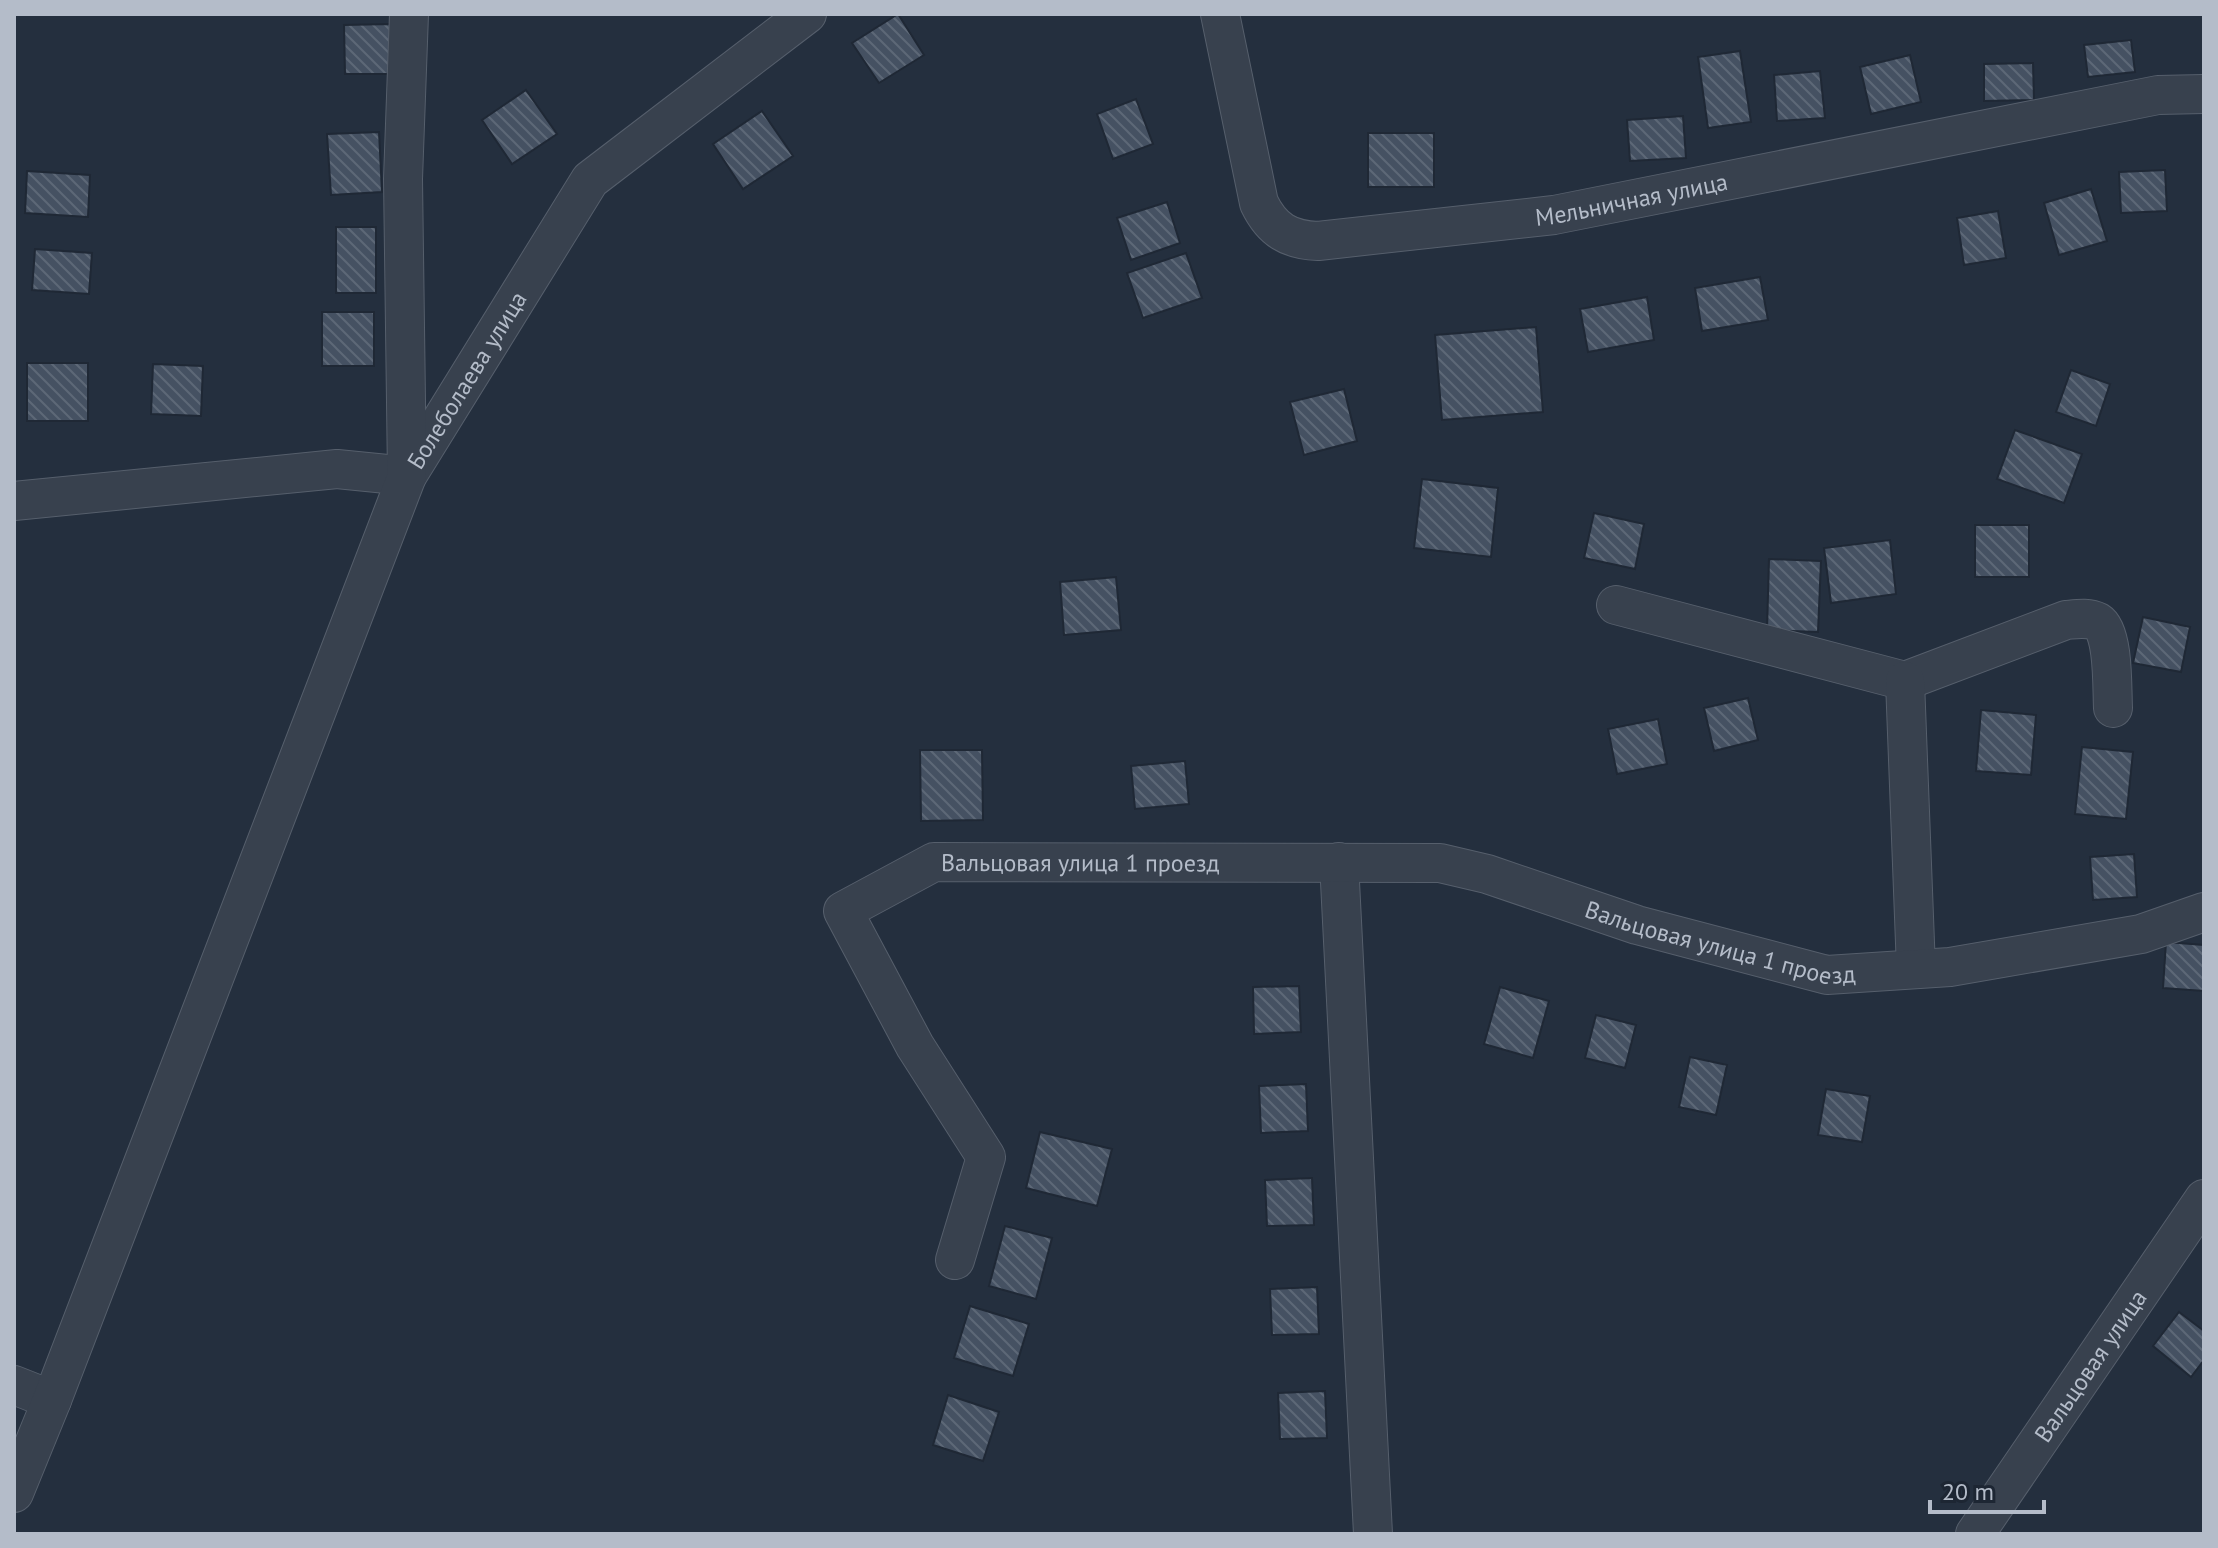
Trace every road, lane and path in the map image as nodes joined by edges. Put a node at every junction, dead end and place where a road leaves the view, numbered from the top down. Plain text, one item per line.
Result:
1 (409, 14) edge
2 (1220, 14) edge
3 (803, 15) edge
4 (2204, 94) edge
5 (407, 476) junction
6 (14, 501) edge
7 (1616, 605) dead end
8 (1905, 681) junction
9 (2113, 708) dead end
10 (1339, 862) junction
11 (2204, 912) edge
12 (1916, 969) junction
13 (2204, 1199) edge
14 (955, 1260) dead end
15 (14, 1385) edge
16 (52, 1400) junction
17 (14, 1493) edge
18 (1373, 1534) edge
19 (1975, 1534) edge

1 - 5 street
2 - 4 street, Мельничная улица
3 - 5 street, Болеболаева улица
5 - 6 street, Болеболаева улица
5 - 16 street
7 - 8 street
8 - 9 street
8 - 12 street
10 - 12 street, Вальцовая улица 1 проезд
10 - 14 street, Вальцовая улица 1 проезд
10 - 18 street
11 - 12 street, Вальцовая улица 1 проезд
13 - 19 street, Вальцовая улица
15 - 16 street
16 - 17 street

